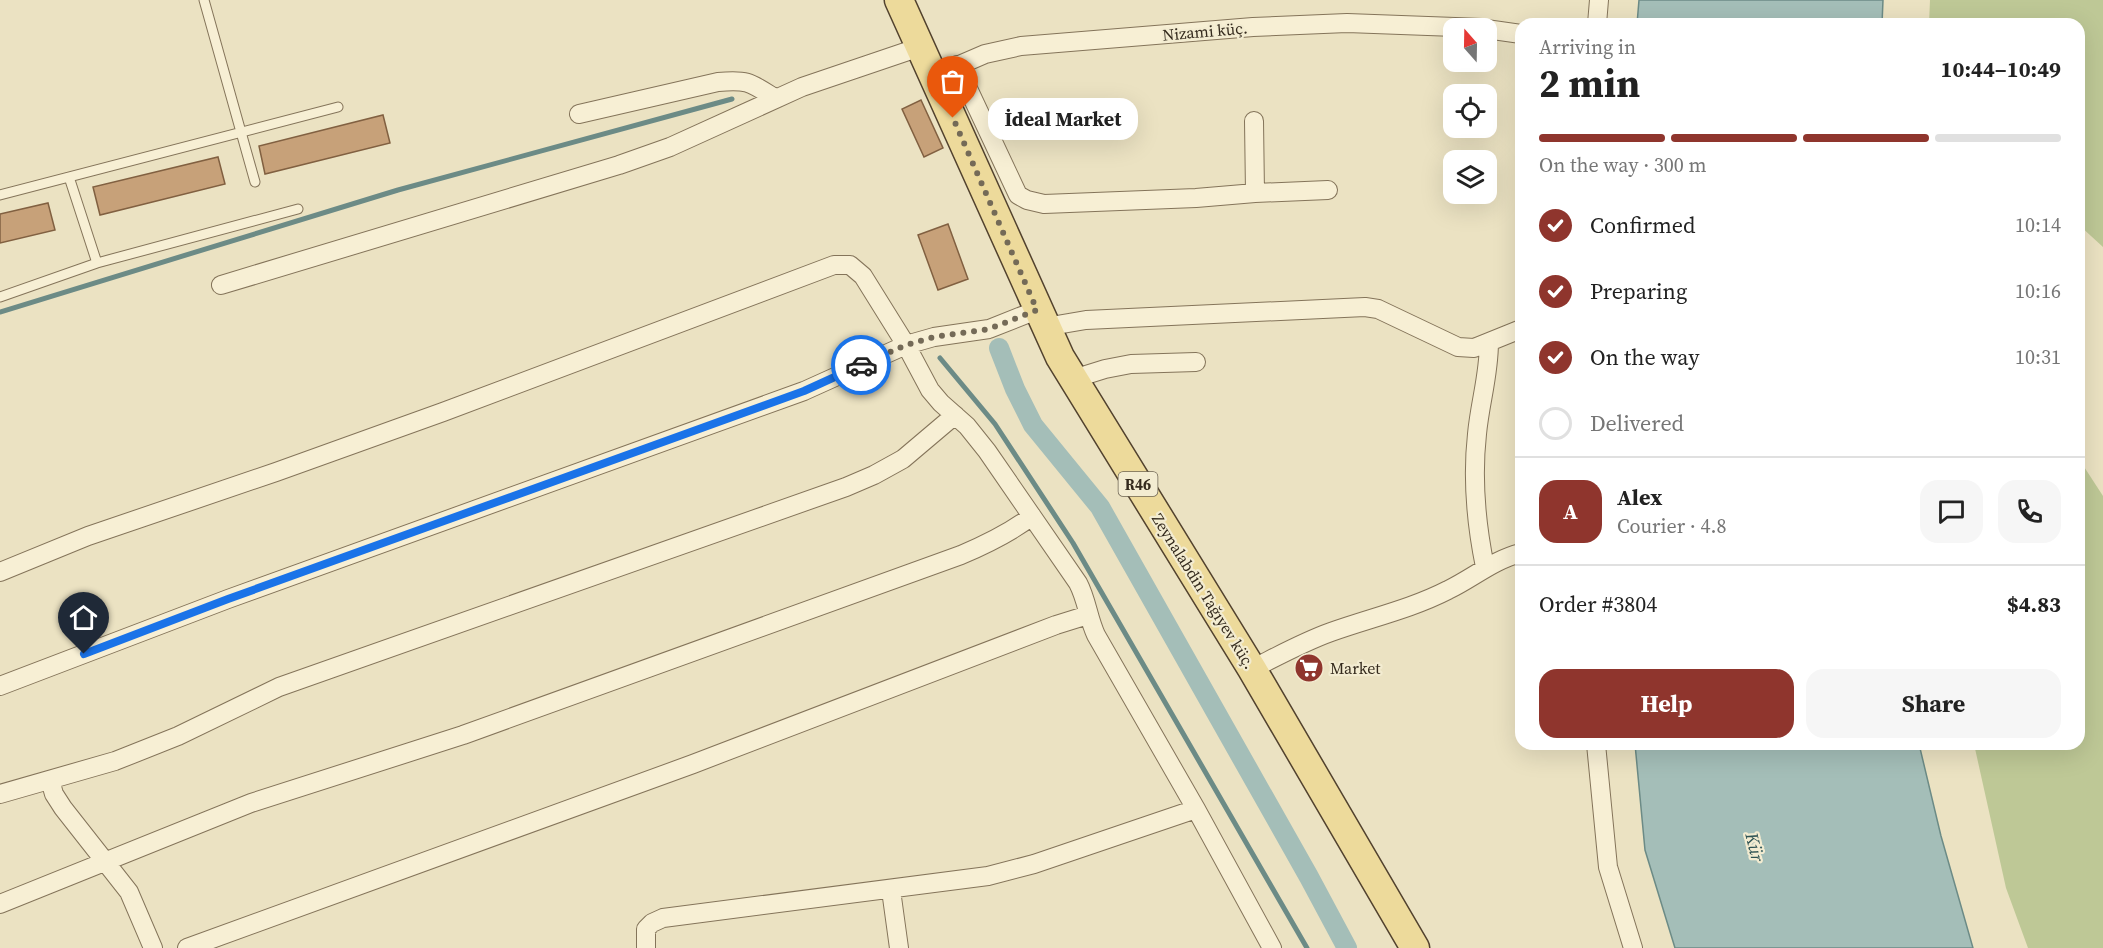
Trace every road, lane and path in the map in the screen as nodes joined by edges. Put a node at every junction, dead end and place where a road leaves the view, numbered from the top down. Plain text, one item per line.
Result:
1 (204, 0) edge
2 (899, 0) edge
3 (1599, 0) edge
4 (1598, 18) edge
5 (1443, 27) edge
6 (1497, 31) edge
7 (1515, 33) edge
8 (920, 47) junction
9 (946, 70) junction
10 (776, 99) junction
11 (338, 107) dead end
12 (579, 114) dead end
13 (1254, 121) dead end
14 (241, 132) junction
15 (69, 177) junction
16 (255, 182) dead end
17 (1328, 190) dead end
18 (1255, 193) junction
19 (0, 195) edge
20 (298, 209) dead end
21 (97, 263) junction
22 (221, 285) dead end
23 (0, 297) edge
24 (1041, 319) junction
25 (1515, 331) edge
26 (1489, 342) junction
27 (906, 345) junction
28 (1196, 362) dead end
29 (1073, 379) junction
30 (956, 415) junction
31 (1032, 516) junction
32 (1515, 555) edge
33 (1485, 567) junction
34 (0, 572) edge
35 (1088, 615) junction
36 (1252, 669) junction
37 (0, 686) edge
38 (1597, 750) edge
39 (50, 780) junction
40 (0, 794) edge
41 (1196, 809) junction
42 (105, 862) junction
43 (891, 890) junction
44 (0, 904) edge
45 (153, 948) edge
46 (187, 948) edge
47 (646, 948) edge
48 (899, 948) edge
49 (1272, 948) edge
50 (1415, 948) edge
51 (1633, 948) edge

1 - 14 lane
2 - 8 main road, Zeynalabdin Tağıyev küç. / R46
3 - 4 street
5 - 9 street, Nizami küç.
6 - 7 street, Nizami küç.
8 - 9 main road, Zeynalabdin Tağıyev küç. / R46
8 - 10 street
9 - 18 street
9 - 24 main road, Zeynalabdin Tağıyev küç. / R46
10 - 12 street
10 - 22 street
11 - 14 lane
13 - 18 street
14 - 15 lane
14 - 16 lane
15 - 19 lane
15 - 21 lane
17 - 18 street
20 - 21 lane
21 - 23 lane
24 - 26 street
24 - 27 street
24 - 29 main road, Zeynalabdin Tağıyev küç. / R46
25 - 26 street
26 - 33 street
27 - 30 street
27 - 34 street
27 - 37 street
28 - 29 street
29 - 36 main road, Zeynalabdin Tağıyev küç. / R46
30 - 31 street
30 - 39 street
31 - 35 street
31 - 42 street
32 - 33 street
33 - 36 street
35 - 41 street
35 - 46 street
36 - 50 main road, Zeynalabdin Tağıyev küç. / R46
38 - 51 street
39 - 40 street
39 - 42 street
41 - 43 street
41 - 49 street
42 - 44 street
42 - 45 street
43 - 47 street
43 - 48 street

